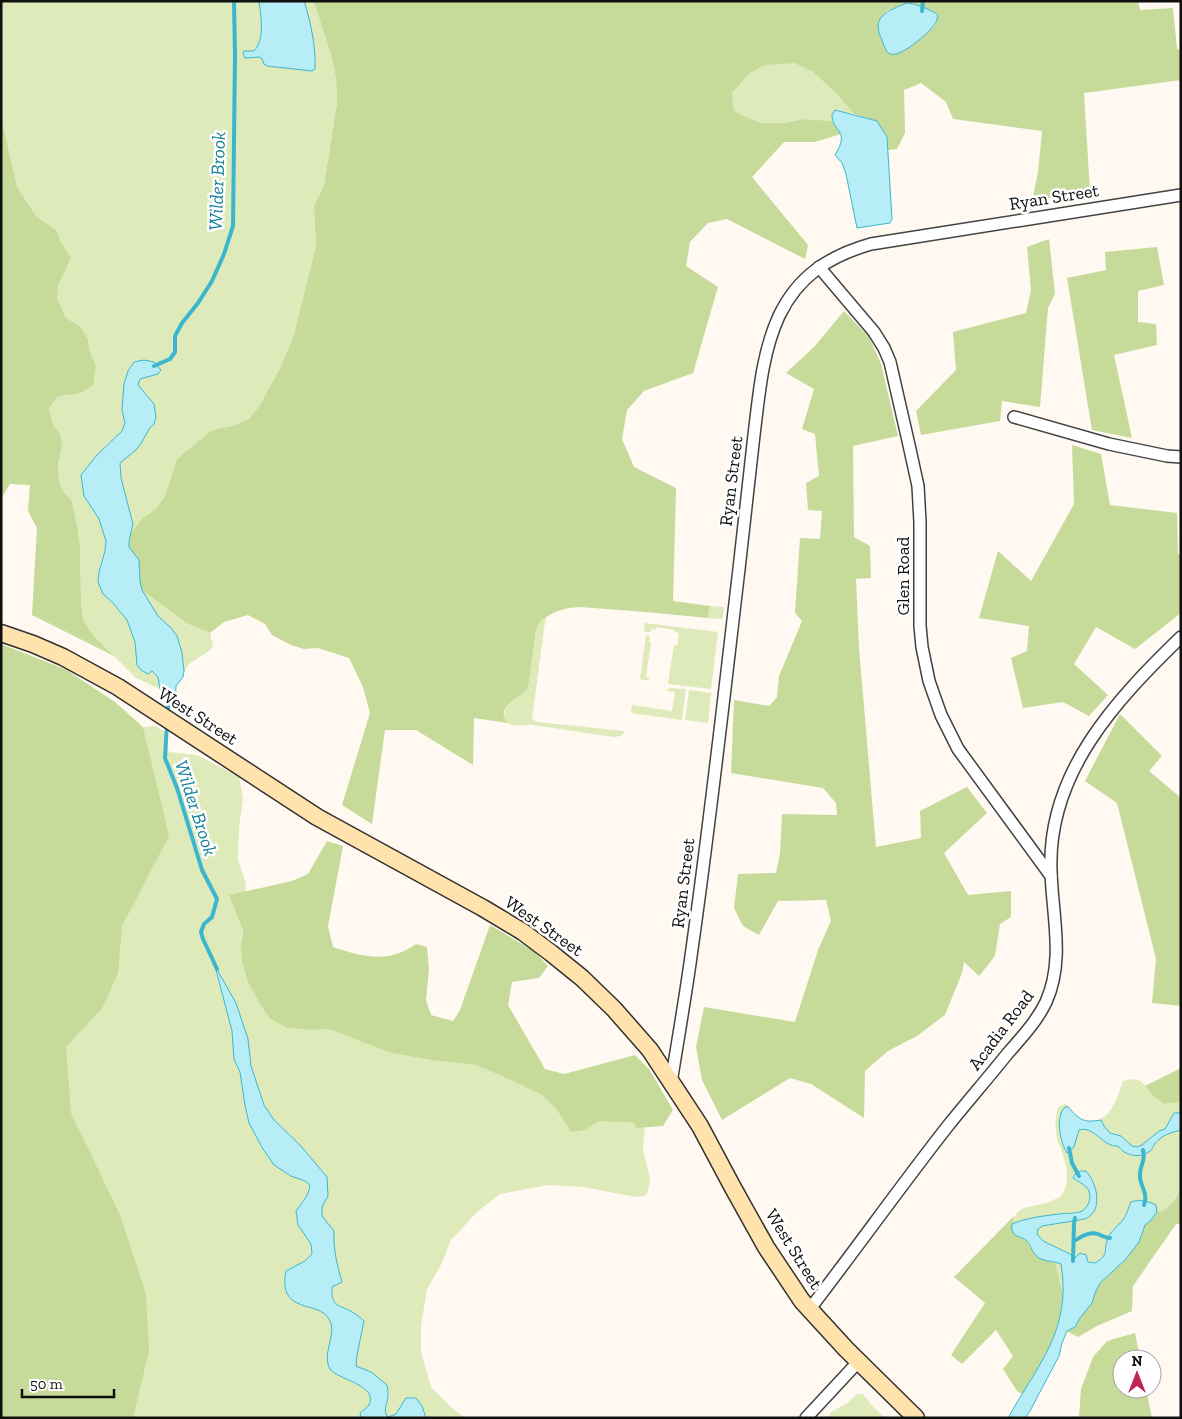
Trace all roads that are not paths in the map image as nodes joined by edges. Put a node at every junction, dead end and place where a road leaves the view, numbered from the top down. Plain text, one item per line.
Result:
1 (1181, 195) edge
2 (818, 267) junction
3 (1014, 416) dead end
4 (1181, 456) edge
5 (1, 633) edge
6 (1181, 637) edge
7 (1051, 876) junction
8 (672, 1083) junction
9 (810, 1310) junction
10 (859, 1361) junction
11 (806, 1418) edge
12 (916, 1418) edge

1 - 2 street, Ryan Street
2 - 7 street, Glen Road
2 - 8 street, Ryan Street
3 - 4 street
5 - 8 main road, West Street
6 - 7 street, Acadia Road
7 - 9 street, Acadia Road
8 - 9 main road, West Street
9 - 10 main road, West Street
10 - 11 street
10 - 12 main road, West Street

